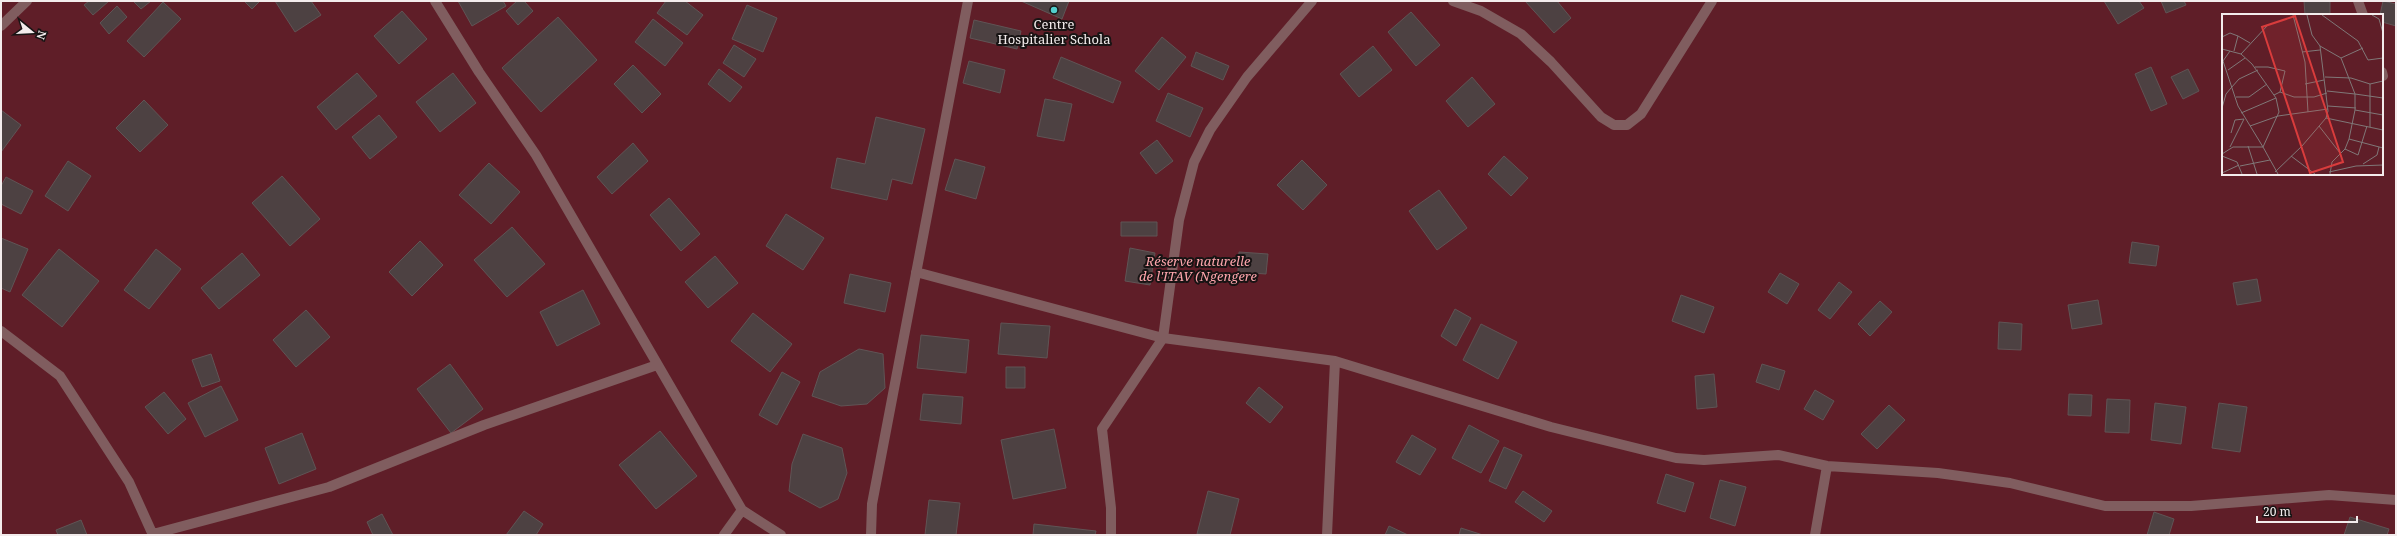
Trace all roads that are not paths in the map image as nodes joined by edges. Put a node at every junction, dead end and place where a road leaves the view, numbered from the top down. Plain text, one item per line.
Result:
1 (27, 1) edge
2 (436, 1) edge
3 (968, 1) edge
4 (1312, 1) edge
5 (1453, 1) edge
6 (1712, 1) edge
7 (2358, 1) edge
8 (2363, 14) edge
9 (1, 26) edge
10 (916, 272) junction
11 (1, 331) edge
12 (1163, 338) junction
13 (1334, 361) junction
14 (657, 365) junction
15 (1827, 466) junction
16 (2396, 500) edge
17 (742, 510) junction
18 (153, 535) edge
19 (724, 535) edge
20 (781, 535) edge
21 (870, 535) edge
22 (1111, 535) edge
23 (1327, 535) edge
24 (1815, 535) edge

1 - 9 street
2 - 14 street
3 - 10 street
4 - 12 street
5 - 6 street
7 - 8 street
10 - 12 street
10 - 21 street
11 - 18 street
12 - 13 street
12 - 22 street
13 - 15 street
13 - 23 street
14 - 17 street
14 - 18 street
15 - 16 street
15 - 24 street
17 - 19 street
17 - 20 street

